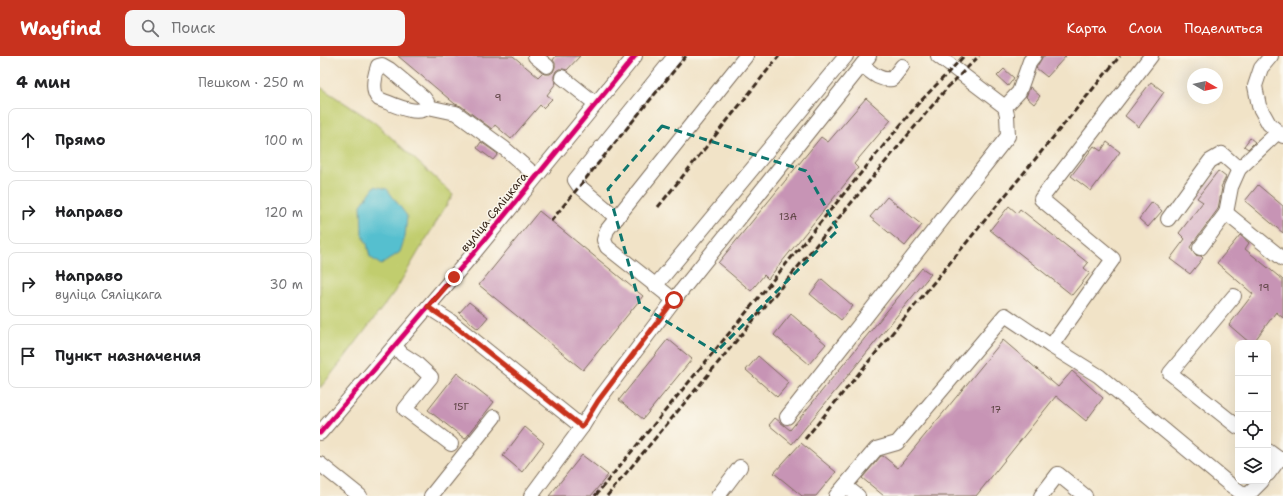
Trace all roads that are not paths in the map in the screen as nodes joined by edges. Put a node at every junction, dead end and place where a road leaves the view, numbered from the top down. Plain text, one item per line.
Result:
1 (535, 56) edge
2 (635, 56) edge
3 (675, 56) edge
4 (746, 56) edge
5 (846, 56) edge
6 (938, 56) edge
7 (1034, 56) edge
8 (1151, 56) edge
9 (1271, 56) edge
10 (865, 60) edge
11 (547, 66) dead end
12 (902, 66) dead end
13 (562, 77) dead end
14 (596, 104) junction
15 (428, 107) dead end
16 (1005, 108) junction
17 (1280, 134) edge
18 (1239, 169) junction
19 (536, 176) junction
20 (1226, 213) junction
21 (618, 218) junction
22 (1168, 219) dead end
23 (1200, 248) dead end
24 (1283, 259) edge
25 (656, 285) junction
26 (1234, 296) dead end
27 (674, 300) junction
28 (428, 307) junction
29 (395, 346) junction
30 (1051, 346) junction
31 (494, 417) dead end
32 (787, 417) dead end
33 (1235, 425) edge
34 (582, 427) junction
35 (320, 433) edge
36 (451, 444) dead end
37 (1277, 457) edge
38 (320, 464) edge
39 (740, 467) dead end
40 (1271, 468) edge
41 (1259, 484) edge
42 (841, 491) edge
43 (360, 496) edge
44 (431, 496) edge
45 (532, 496) edge
46 (718, 496) edge
47 (858, 496) edge
48 (1041, 496) edge
49 (1085, 496) edge
50 (1247, 496) edge

1 - 11 street
2 - 14 street, вуліца Сяліцкага
3 - 21 street
4 - 21 street
5 - 25 street
6 - 16 street
7 - 16 street
8 - 30 street
9 - 17 street
10 - 12 street
10 - 27 street
13 - 14 street
14 - 19 street, вуліца Сяліцкага
15 - 19 street
16 - 32 street
17 - 18 street
18 - 20 street
18 - 22 street
19 - 28 street, вуліца Сяліцкага
20 - 23 street
20 - 24 street
21 - 25 street
25 - 27 street
26 - 33 street
27 - 34 street
28 - 29 street, вуліца Сяліцкага
28 - 34 street
29 - 35 street, вуліца Сяліцкага
29 - 36 street
30 - 42 street
30 - 50 street
31 - 44 street
34 - 45 street
37 - 40 street
38 - 43 street
39 - 46 street
41 - 50 street
42 - 47 street
48 - 49 street

